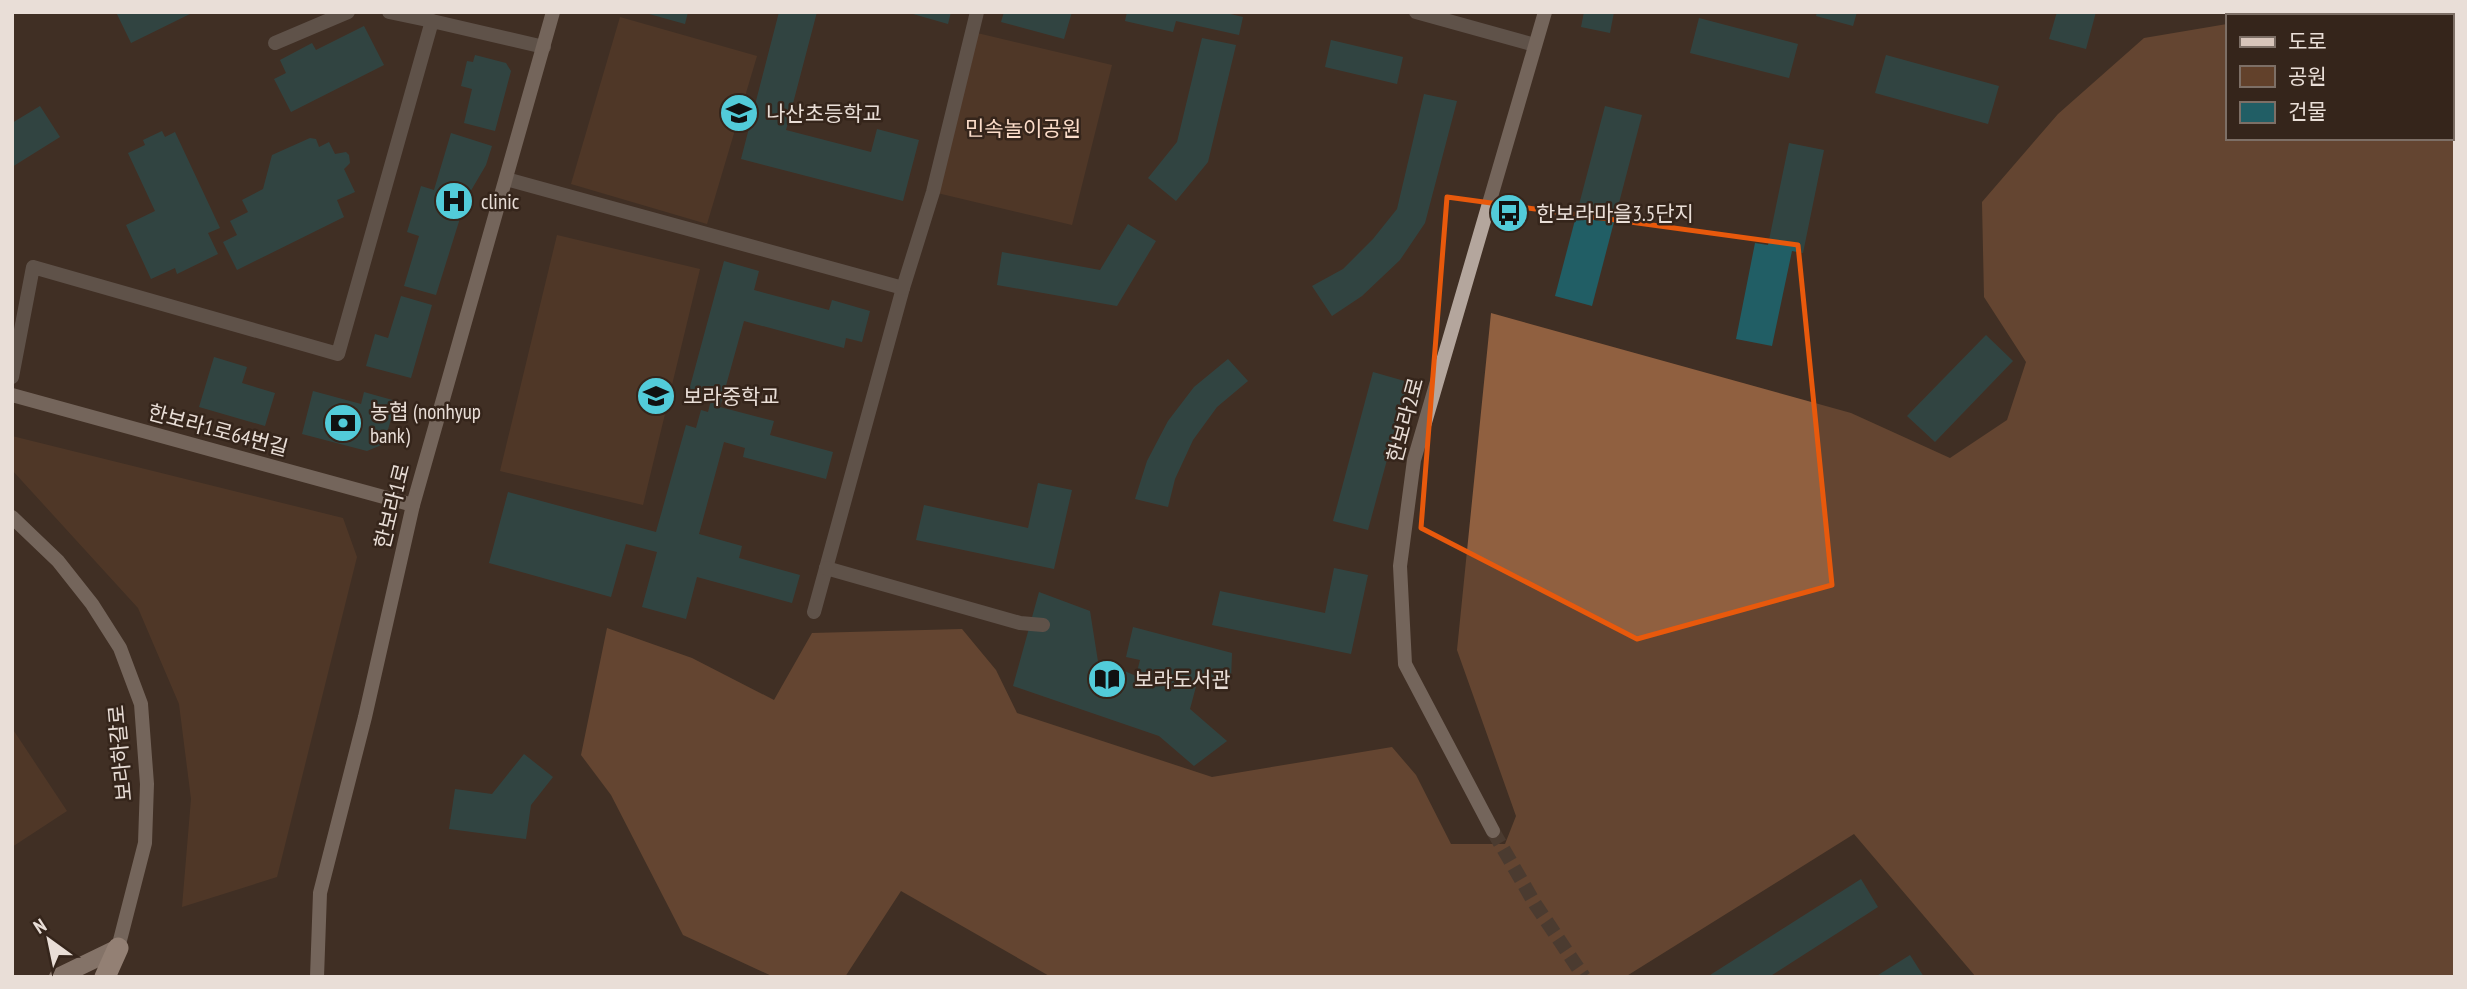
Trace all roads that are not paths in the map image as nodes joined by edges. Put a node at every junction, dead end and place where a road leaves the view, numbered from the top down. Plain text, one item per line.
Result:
1 (348, 12) edge
2 (389, 12) edge
3 (553, 12) edge
4 (977, 12) edge
5 (1416, 12) edge
6 (1545, 12) edge
7 (432, 21) junction
8 (275, 43) dead end
9 (1535, 45) junction
10 (544, 47) junction
11 (506, 179) junction
12 (903, 288) junction
13 (12, 377) edge
14 (12, 395) edge
15 (413, 505) junction
16 (12, 517) edge
17 (826, 568) junction
18 (814, 612) dead end
19 (1043, 625) dead end
20 (1493, 831) tunnel mouth
21 (118, 948) junction
22 (58, 977) edge
23 (99, 977) edge
24 (105, 977) edge
25 (317, 977) edge

1 - 8 street
2 - 7 street
3 - 10 street, 한보라1로
4 - 12 street
5 - 9 street
6 - 9 street, 한보라2로
7 - 10 street
7 - 13 street
9 - 20 street, 한보라2로
10 - 11 street, 한보라1로
11 - 12 street
11 - 15 street, 한보라1로
12 - 17 street
14 - 15 street, 한보라1로64번길
15 - 25 street, 한보라1로
16 - 21 street, 보라하갈로
17 - 18 street
17 - 19 street
21 - 22 main road
21 - 23 street, 보라하갈로
21 - 24 highway

